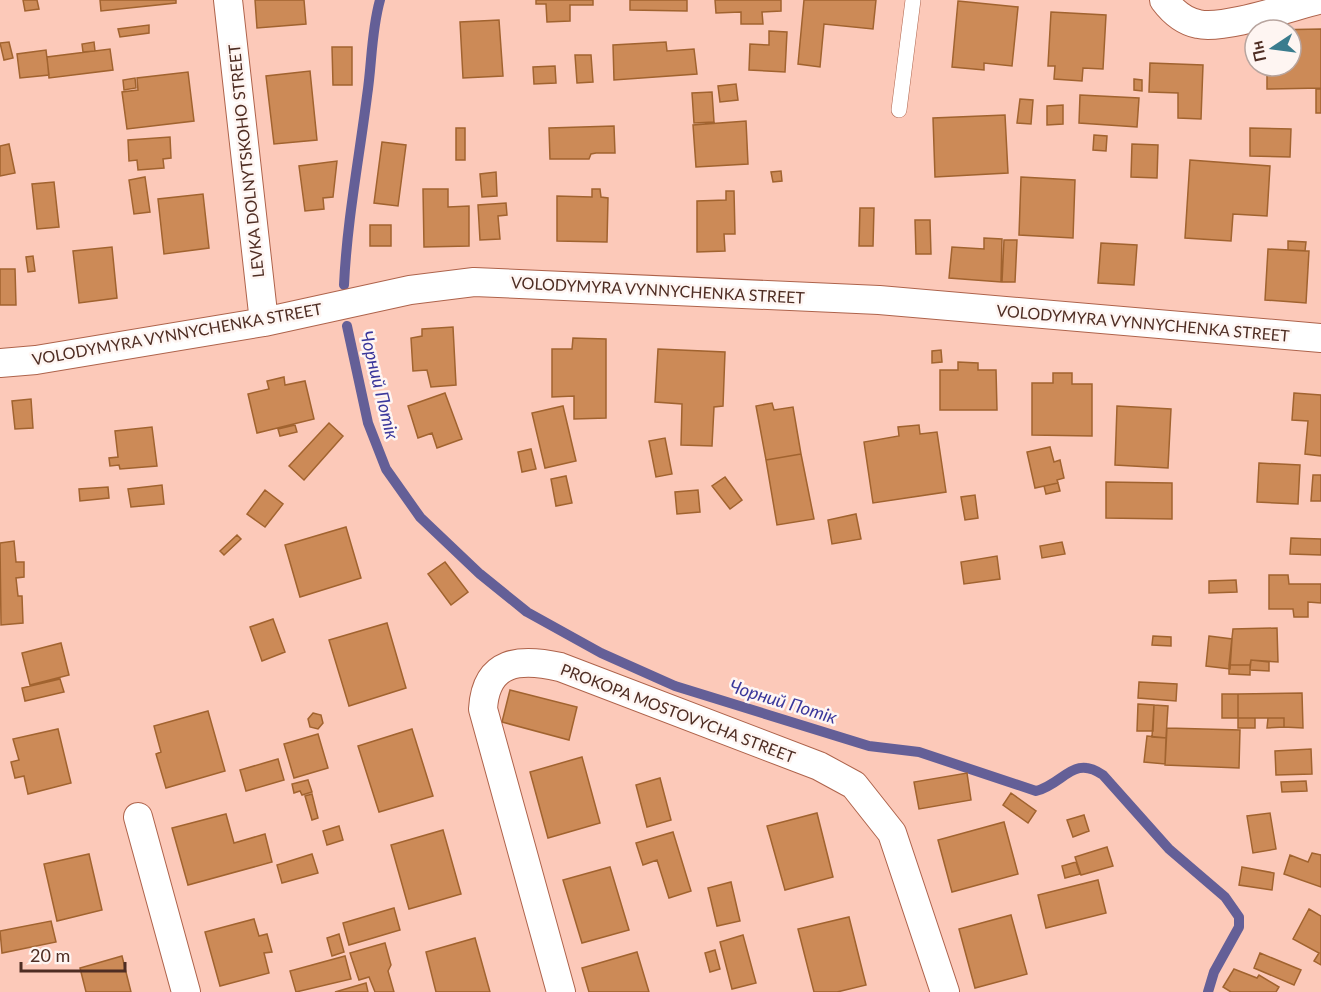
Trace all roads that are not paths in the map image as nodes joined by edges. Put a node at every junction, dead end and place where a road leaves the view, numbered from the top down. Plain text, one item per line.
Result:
1 (228, 0) edge
2 (913, 0) edge
3 (1164, 0) edge
4 (1318, 0) edge
5 (899, 110) dead end
6 (264, 322) junction
7 (1321, 338) edge
8 (0, 363) edge
9 (138, 817) dead end
10 (186, 992) edge
11 (561, 992) edge
12 (945, 992) edge

1 - 6 street, LEVKA DOLNYTSKOHO STREET
2 - 5 lane
3 - 4 street
6 - 7 street, VOLODYMYRA VYNNYCHENKA STREET
6 - 8 street, VOLODYMYRA VYNNYCHENKA STREET
9 - 10 street
11 - 12 street, PROKOPA MOSTOVYCHA STREET

